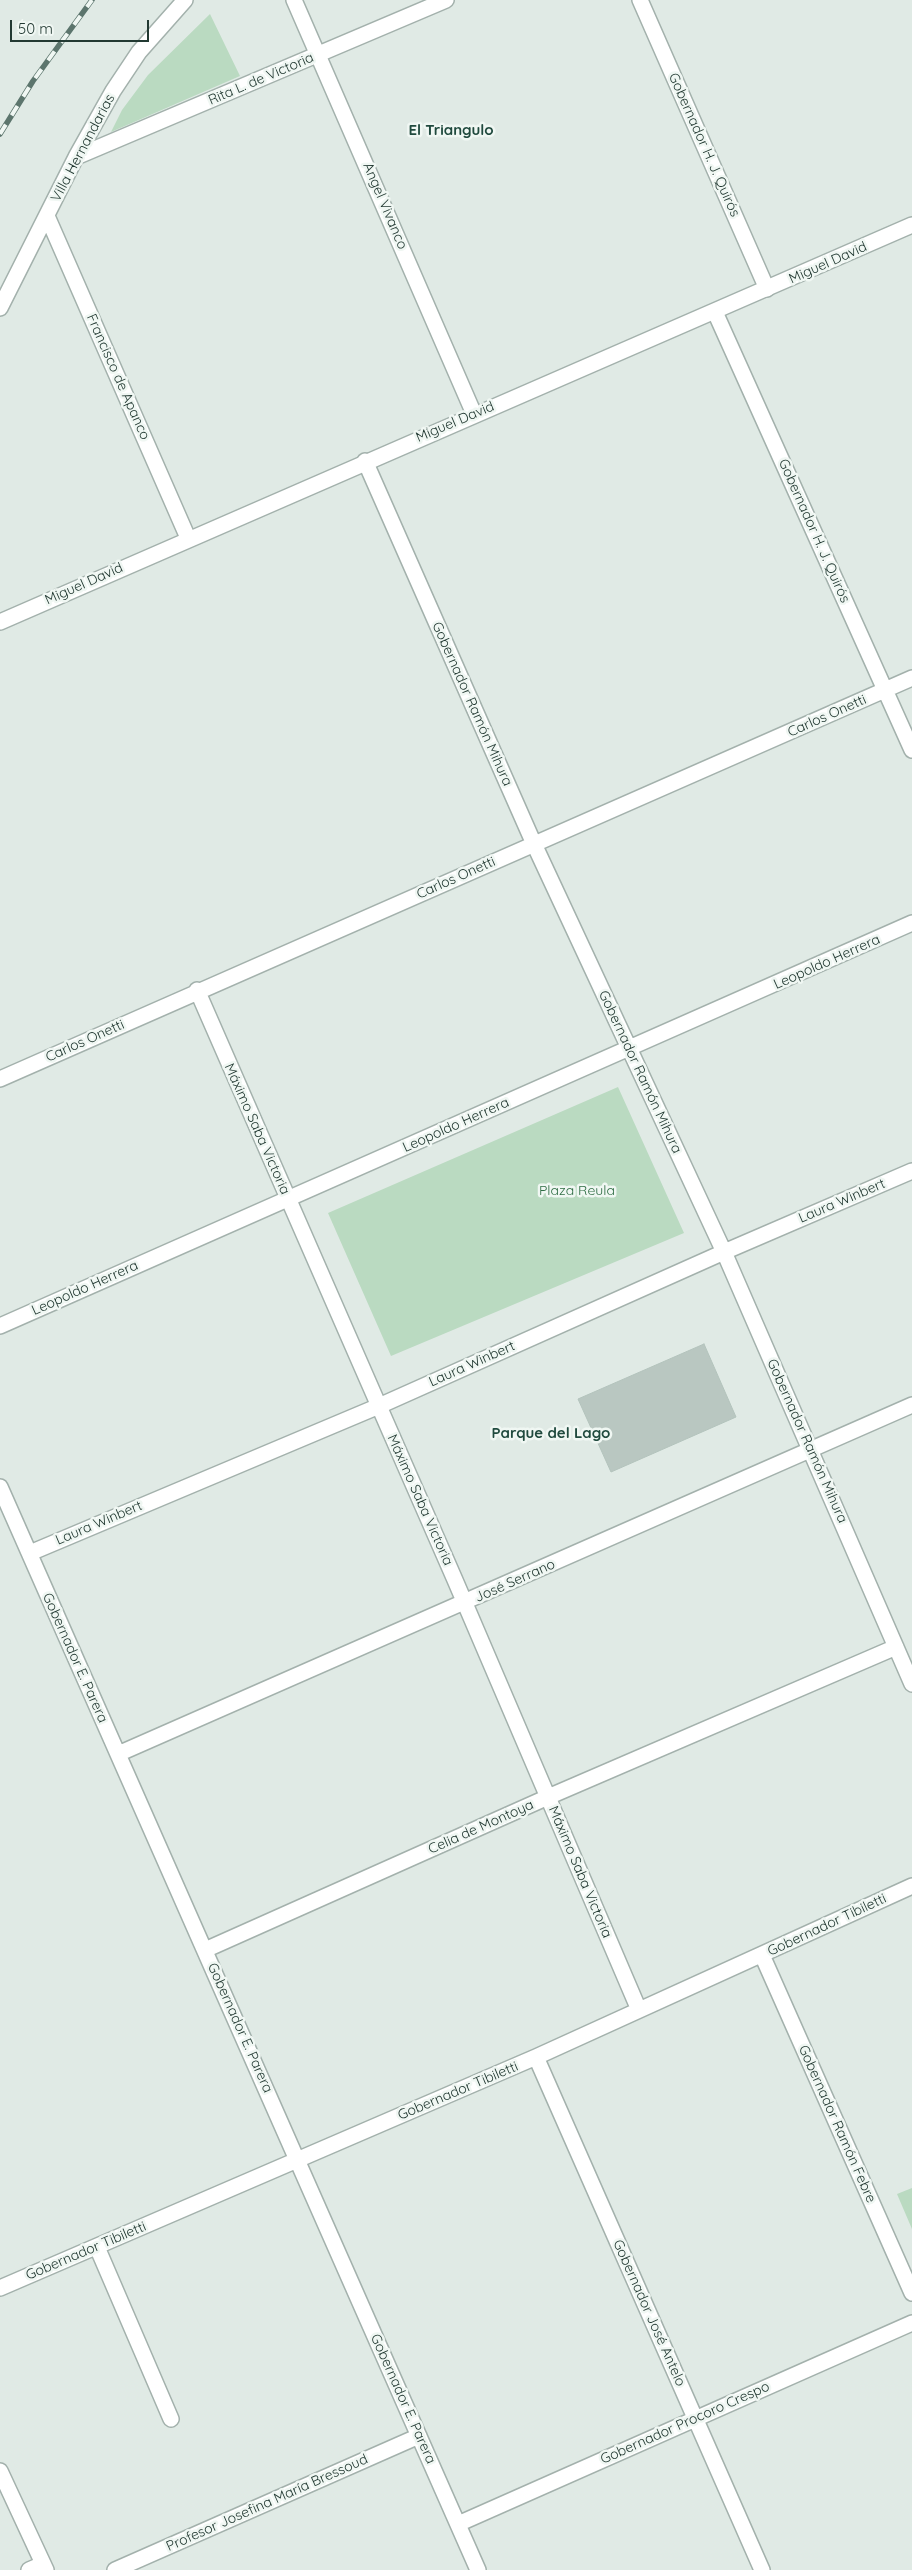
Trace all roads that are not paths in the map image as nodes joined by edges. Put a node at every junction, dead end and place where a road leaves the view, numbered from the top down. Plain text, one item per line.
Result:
1 (185, 0) edge
2 (294, 0) edge
3 (446, 0) edge
4 (640, 0) edge
5 (319, 54) junction
6 (76, 157) junction
7 (48, 216) junction
8 (912, 225) edge
9 (767, 289) junction
10 (0, 308) edge
11 (715, 312) junction
12 (474, 414) junction
13 (365, 462) junction
14 (188, 538) junction
15 (0, 622) edge
16 (912, 678) edge
17 (885, 690) junction
18 (912, 750) edge
19 (534, 844) junction
20 (912, 924) edge
21 (197, 990) junction
22 (629, 1050) junction
23 (0, 1079) edge
24 (912, 1171) edge
25 (288, 1199) junction
26 (724, 1252) junction
27 (0, 1326) edge
28 (912, 1405) edge
29 (379, 1406) junction
30 (811, 1450) junction
31 (0, 1487) edge
32 (30, 1553) junction
33 (464, 1603) junction
34 (896, 1647) junction
35 (912, 1684) edge
36 (118, 1754) junction
37 (548, 1797) junction
38 (912, 1886) edge
39 (204, 1950) junction
40 (762, 1955) junction
41 (639, 2010) junction
42 (536, 2057) junction
43 (299, 2159) junction
44 (97, 2247) junction
45 (0, 2288) edge
46 (912, 2292) edge
47 (912, 2323) edge
48 (695, 2418) junction
49 (171, 2419) dead end
50 (419, 2436) junction
51 (0, 2471) edge
52 (458, 2524) junction
53 (44, 2567) edge
54 (29, 2570) edge
55 (115, 2570) edge
56 (478, 2570) edge
57 (762, 2570) edge

1 - 6 street, Villa Hernandarias
2 - 5 street, Angel Vivanco
3 - 5 street, Rita L. de Victoria
4 - 9 street, Gobernador H. J. Quirós
5 - 6 street, Rita L. de Victoria
5 - 12 street, Angel Vivanco
6 - 7 street, Villa Hernandarias
7 - 10 street, Villa Hernandarias
7 - 14 street, Francisco de Apanco
8 - 9 street, Miguel David
9 - 11 street, Miguel David
11 - 12 street, Miguel David
11 - 17 street, Gobernador H. J. Quirós
12 - 13 street, Miguel David
13 - 14 street, Miguel David
13 - 19 street, Gobernador Ramón Mihura
14 - 15 street, Miguel David
16 - 17 street, Carlos Onetti
17 - 18 street, Gobernador H. J. Quirós
17 - 19 street, Carlos Onetti
19 - 21 street, Carlos Onetti
19 - 22 street, Gobernador Ramón Mihura
20 - 22 street, Leopoldo Herrera
21 - 23 street, Carlos Onetti
21 - 25 street, Máximo Saba Victoria
22 - 25 street, Leopoldo Herrera
22 - 26 street, Gobernador Ramón Mihura
24 - 26 street, Laura Winbert
25 - 27 street, Leopoldo Herrera
25 - 29 street, Máximo Saba Victoria
26 - 29 street, Laura Winbert
26 - 30 street, Gobernador Ramón Mihura
28 - 30 street, José Serrano
29 - 32 street, Laura Winbert
29 - 33 street, Máximo Saba Victoria
30 - 33 street, José Serrano
30 - 34 street, Gobernador Ramón Mihura
31 - 32 street, Gobernador E. Parera
32 - 36 street, Gobernador E. Parera
33 - 36 street, José Serrano
33 - 37 street, Máximo Saba Victoria
34 - 35 street, Gobernador Ramón Mihura
34 - 37 street, Celia de Montoya
36 - 39 street, Gobernador E. Parera
37 - 39 street, Celia de Montoya
37 - 41 street, Máximo Saba Victoria
38 - 40 street, Gobernador Tibiletti
39 - 43 street, Gobernador E. Parera
40 - 41 street, Gobernador Tibiletti
40 - 46 street, Gobernador Ramón Febre
41 - 42 street, Gobernador Tibiletti
42 - 43 street, Gobernador Tibiletti
42 - 48 street, Gobernador José Antelo
43 - 44 street, Gobernador Tibiletti
43 - 50 street, Gobernador E. Parera
44 - 45 street, Gobernador Tibiletti
44 - 49 street
47 - 48 street, Gobernador Procoro Crespo
48 - 52 street, Gobernador Procoro Crespo
48 - 57 street, Gobernador José Antelo
50 - 52 street, Gobernador E. Parera
50 - 55 street, Profesor Josefina María Bressoud
51 - 53 street
52 - 56 street, Gobernador E. Parera
53 - 54 street

